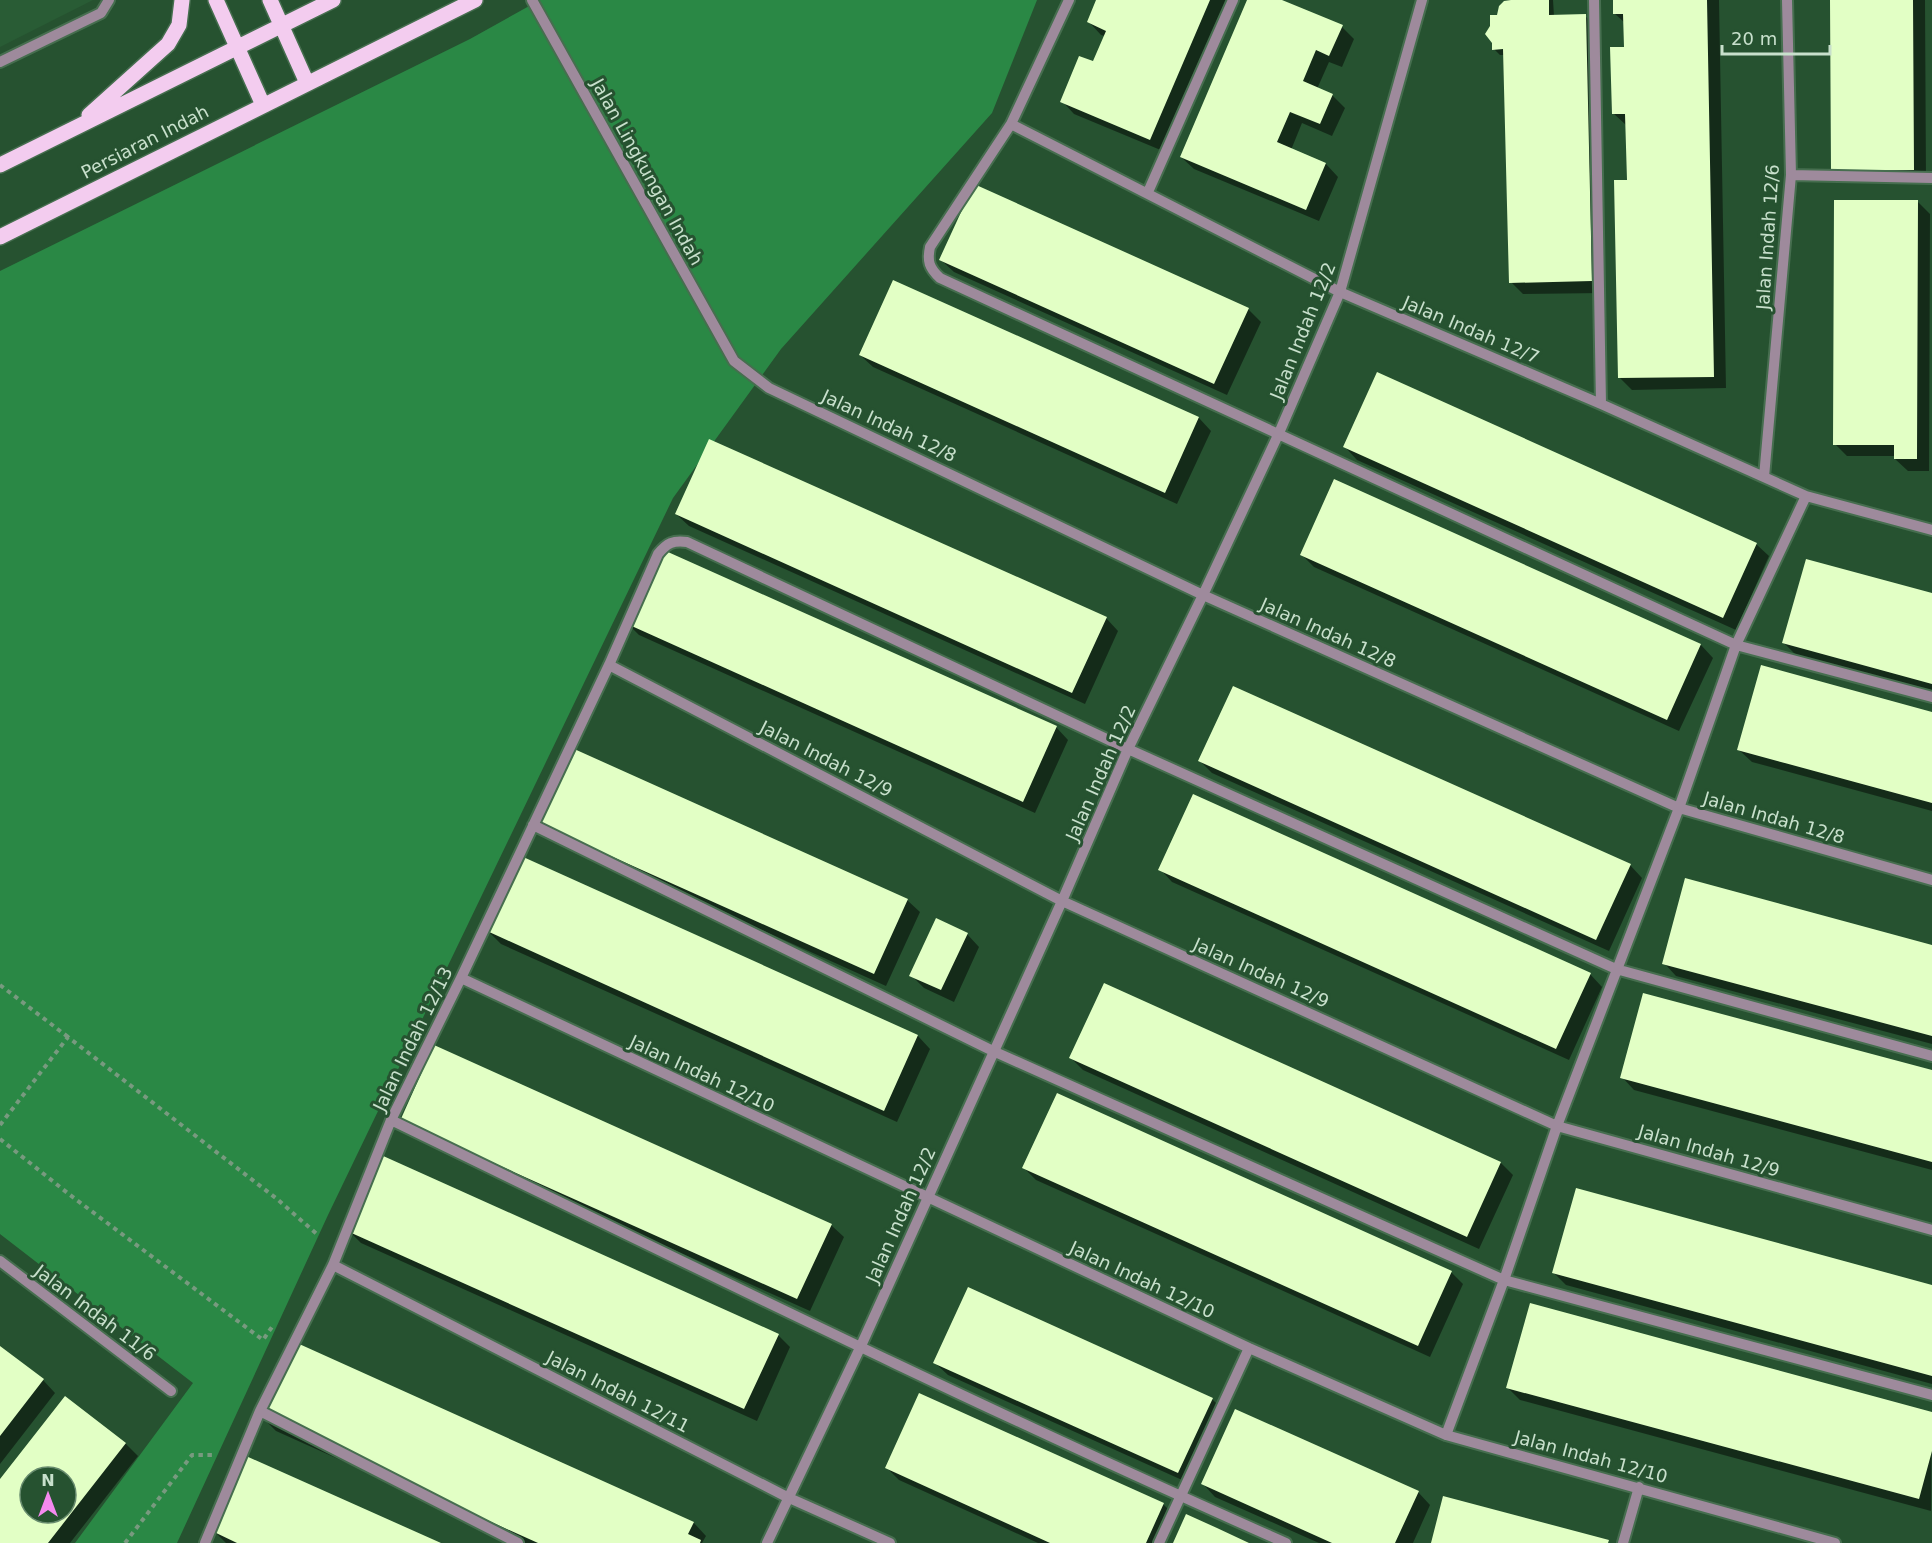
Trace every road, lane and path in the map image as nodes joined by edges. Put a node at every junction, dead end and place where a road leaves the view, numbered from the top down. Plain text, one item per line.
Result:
1 (109, 0) edge
2 (182, 0) edge
3 (216, 0) edge
4 (270, 0) edge
5 (333, 0) edge
6 (475, 0) edge
7 (532, 0) edge
8 (1069, 0) edge
9 (1233, 0) edge
10 (1422, 0) edge
11 (1594, 0) edge
12 (1787, 0) edge
13 (280, 26) junction
14 (237, 48) junction
15 (0, 62) edge
16 (307, 83) junction
17 (263, 105) junction
18 (1011, 124) junction
19 (74, 129) junction
20 (0, 165) edge
21 (1791, 175) junction
22 (1932, 178) edge
23 (1148, 192) junction
24 (0, 237) edge
25 (1340, 292) junction
26 (734, 361) joint
27 (1601, 404) junction
28 (1279, 433) junction
29 (1764, 477) junction
30 (1806, 496) junction
31 (1932, 530) edge
32 (1203, 595) junction
33 (1736, 645) junction
34 (609, 665) junction
35 (1932, 697) edge
36 (1128, 749) junction
37 (1679, 808) junction
38 (533, 825) junction
39 (1932, 880) edge
40 (1062, 900) junction
41 (1616, 969) junction
42 (461, 978) junction
43 (0, 985) edge
44 (68, 1037) junction
45 (993, 1050) junction
46 (1932, 1056) edge
47 (391, 1120) junction
48 (0, 1125) edge
49 (1557, 1125) junction
50 (0, 1140) edge
51 (926, 1198) junction
52 (1932, 1230) edge
53 (320, 1237) dead end
54 (0, 1261) edge
55 (333, 1265) junction
56 (1504, 1280) junction
57 (276, 1321) dead end
58 (263, 1340) junction
59 (270, 1346) dead end
60 (860, 1348) junction
61 (1249, 1348) junction
62 (171, 1391) dead end
63 (1932, 1395) edge
64 (260, 1411) junction
65 (1446, 1435) junction
66 (225, 1455) dead end
67 (1639, 1487) junction
68 (787, 1497) junction
69 (1181, 1497) junction
70 (124, 1543) edge
71 (205, 1543) edge
72 (518, 1543) edge
73 (767, 1543) edge
74 (890, 1543) edge
75 (1159, 1543) edge
76 (1286, 1543) edge
77 (1623, 1543) edge
78 (1835, 1543) edge

1 - 15 street
2 - 19 main road
3 - 14 main road
4 - 13 main road
5 - 13 main road
6 - 16 main road, Persiaran Indah
7 - 26 street, Jalan Lingkungan Indah
8 - 18 street
9 - 23 street
10 - 25 street, Jalan Indah 12/2
11 - 27 street
12 - 21 street, Jalan Indah 12/6
13 - 14 main road
13 - 16 main road
14 - 17 main road
14 - 19 main road
16 - 17 main road, Persiaran Indah
17 - 24 main road, Persiaran Indah
18 - 23 street, Jalan Indah 12/7
18 - 28 street
19 - 20 main road
21 - 22 street
21 - 29 street, Jalan Indah 12/6
23 - 25 street, Jalan Indah 12/7
25 - 27 street, Jalan Indah 12/7
25 - 28 street, Jalan Indah 12/2
26 - 32 street, Jalan Indah 12/8
27 - 29 street, Jalan Indah 12/7
28 - 32 street, Jalan Indah 12/2
28 - 33 street
29 - 30 street, Jalan Indah 12/7
30 - 31 street, Jalan Indah 12/7
30 - 33 street
32 - 36 street, Jalan Indah 12/2
32 - 37 street, Jalan Indah 12/8
33 - 35 street
33 - 37 street
34 - 36 street, Jalan Indah 12/13
34 - 38 street, Jalan Indah 12/13
34 - 40 street, Jalan Indah 12/9
36 - 40 street, Jalan Indah 12/2
36 - 41 street
37 - 39 street, Jalan Indah 12/8
37 - 41 street
38 - 42 street, Jalan Indah 12/13
38 - 45 street
40 - 45 street, Jalan Indah 12/2
40 - 49 street, Jalan Indah 12/9
41 - 46 street
41 - 49 street
42 - 47 street, Jalan Indah 12/13
42 - 51 street, Jalan Indah 12/10
43 - 44 path
44 - 48 path
44 - 53 path
45 - 51 street, Jalan Indah 12/2
45 - 56 street
47 - 55 street, Jalan Indah 12/13
47 - 60 street
49 - 52 street, Jalan Indah 12/9
49 - 56 street
50 - 58 path
51 - 60 street, Jalan Indah 12/2
51 - 61 street, Jalan Indah 12/10
54 - 62 street, Jalan Indah 11/6
55 - 64 street, Jalan Indah 12/13
55 - 68 street, Jalan Indah 12/11
56 - 63 street
56 - 65 street
57 - 58 path
58 - 59 path
60 - 68 street, Jalan Indah 12/2
60 - 69 street
61 - 65 street, Jalan Indah 12/10
61 - 69 street
64 - 71 street, Jalan Indah 12/13
64 - 72 street
65 - 67 street, Jalan Indah 12/10
66 - 70 path
67 - 77 street
67 - 78 street, Jalan Indah 12/10
68 - 73 street, Jalan Indah 12/2
68 - 74 street, Jalan Indah 12/11
69 - 75 street
69 - 76 street

